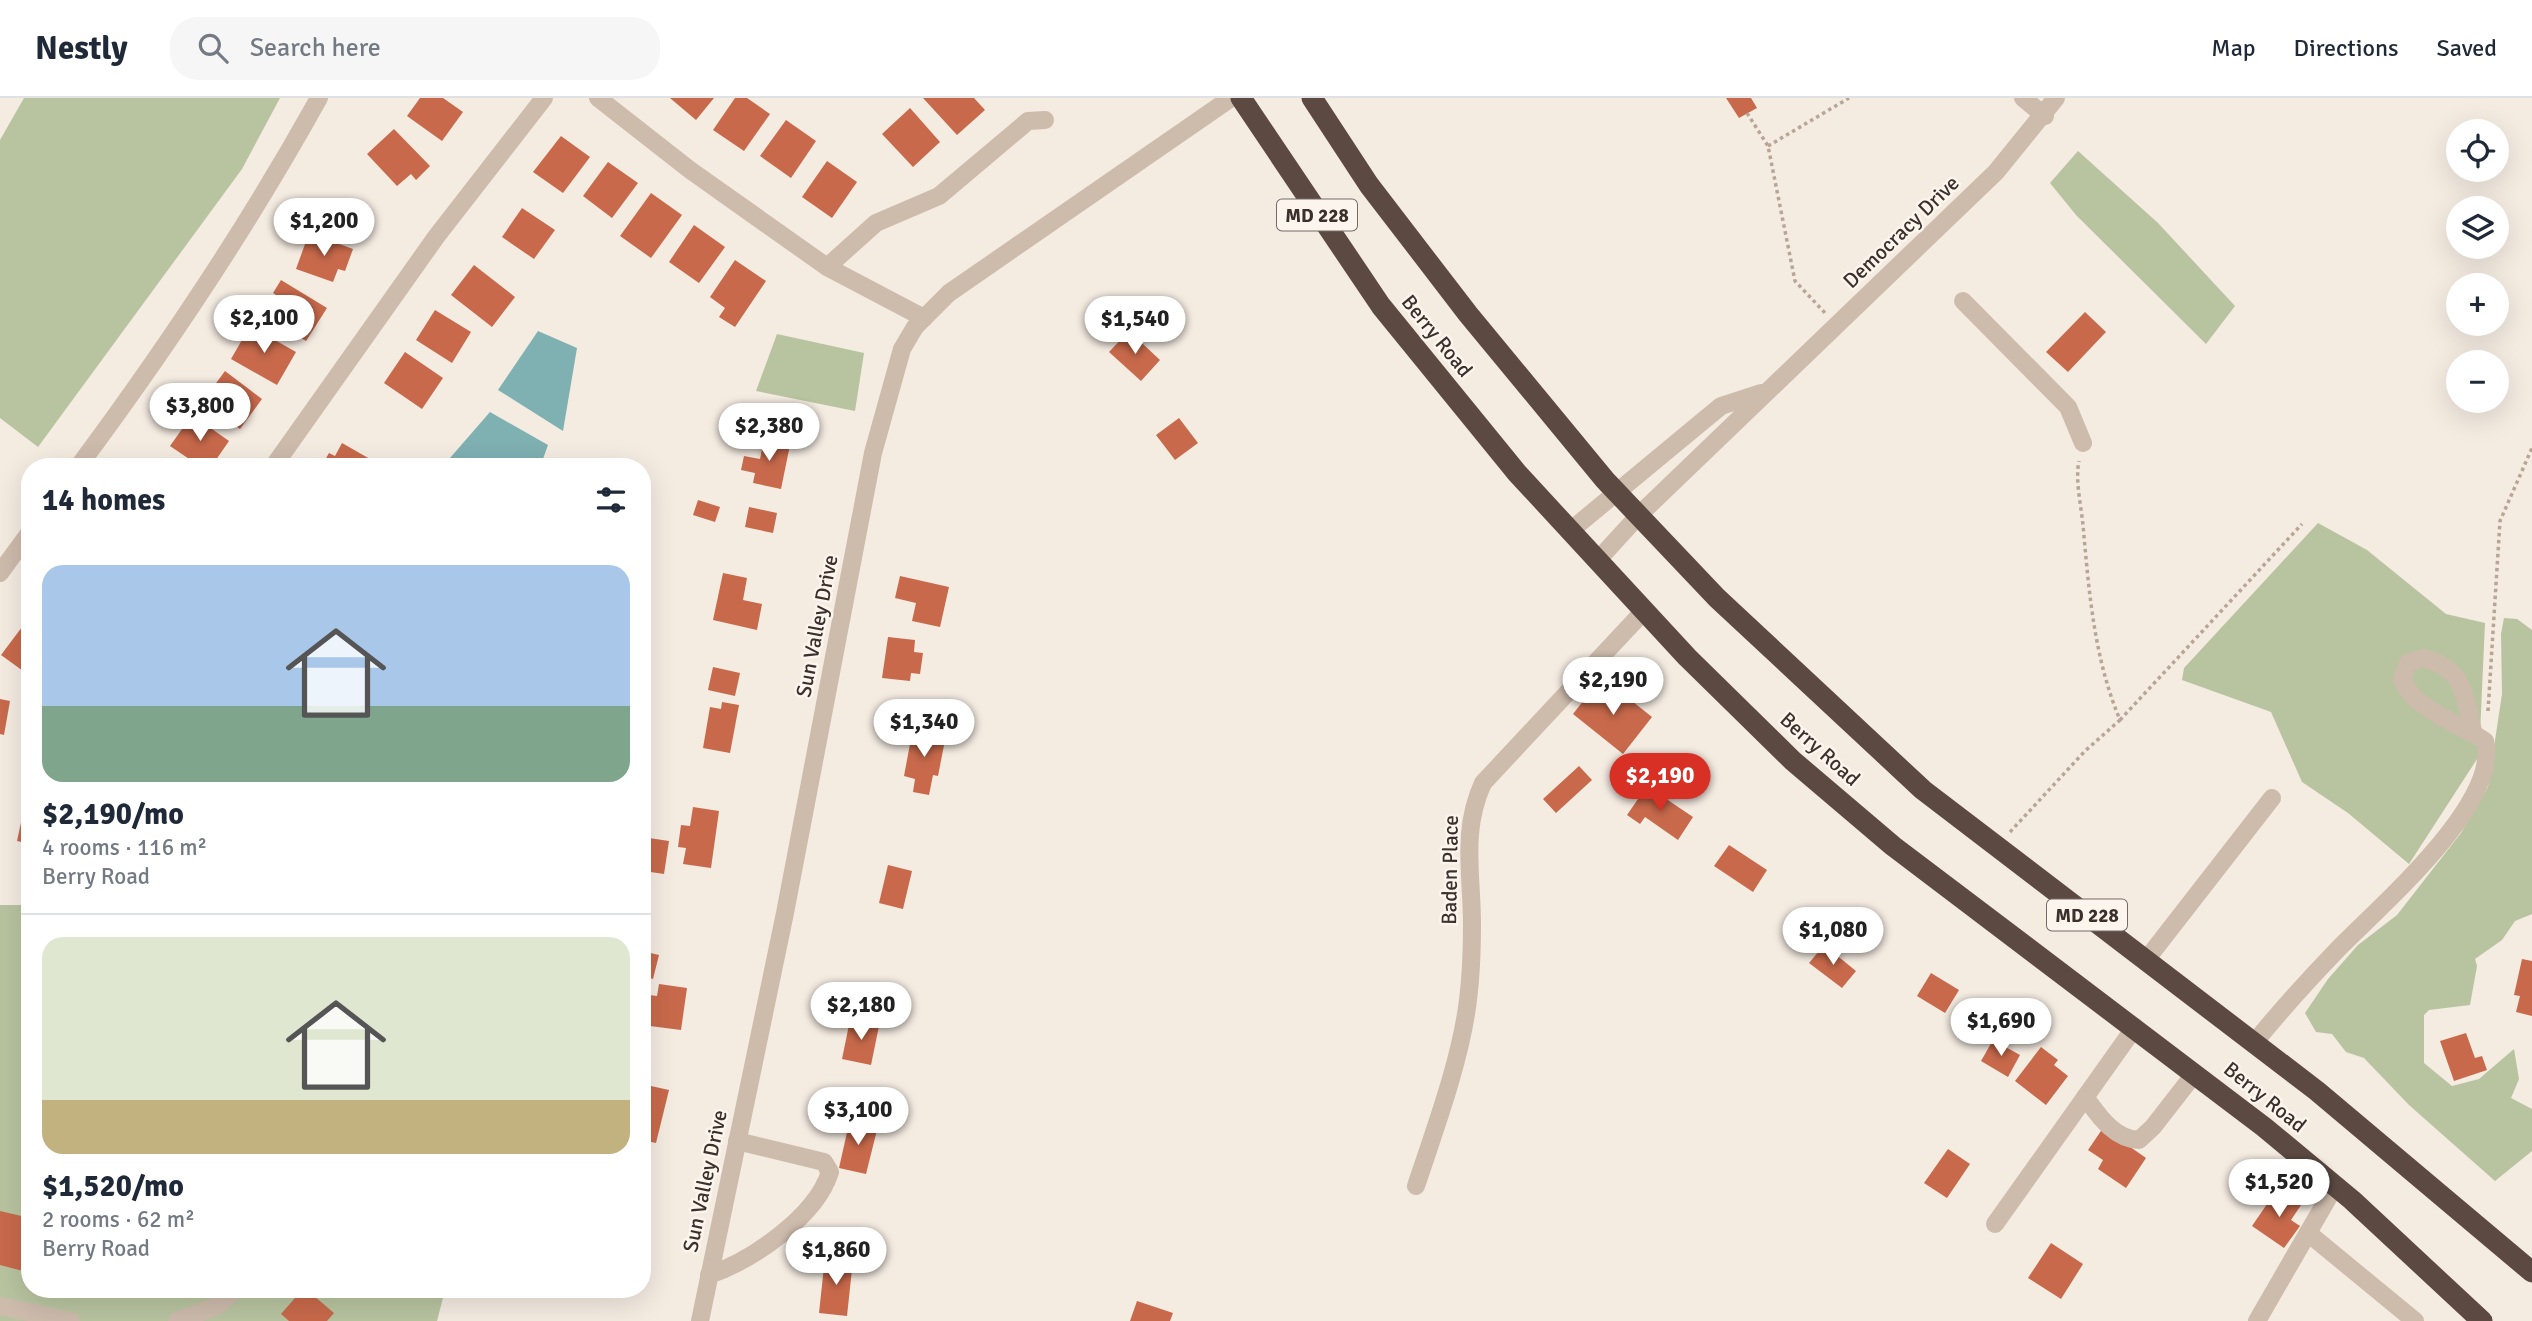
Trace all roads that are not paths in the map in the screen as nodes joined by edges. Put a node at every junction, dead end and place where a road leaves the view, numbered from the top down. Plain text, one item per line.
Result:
1 (319, 98) edge
2 (544, 98) edge
3 (598, 98) edge
4 (1231, 98) edge
5 (1241, 98) edge
6 (1312, 98) edge
7 (2023, 98) edge
8 (2056, 98) edge
9 (2045, 116) junction
10 (1045, 120) dead end
11 (827, 267) junction
12 (1963, 300) dead end
13 (924, 318) junction
14 (1768, 391) junction
15 (2083, 443) road end
16 (85, 458) edge
17 (278, 458) edge
18 (1617, 492) junction
19 (1639, 515) junction
20 (1570, 531) junction
21 (21, 544) edge
22 (1597, 561) junction
23 (0, 573) edge
24 (1643, 612) junction
25 (2480, 738) junction
26 (2272, 798) dead end
27 (2146, 960) junction
28 (2135, 1027) junction
29 (2254, 1043) junction
30 (2195, 1073) junction
31 (2085, 1097) junction
32 (737, 1141) junction
33 (1416, 1186) dead end
34 (2335, 1186) junction
35 (1995, 1224) dead end
36 (2308, 1233) junction
37 (2532, 1272) edge
38 (709, 1275) junction
39 (226, 1298) edge
40 (0, 1306) edge
41 (71, 1321) edge
42 (177, 1321) edge
43 (699, 1321) edge
44 (2257, 1321) edge
45 (2415, 1321) edge
46 (2482, 1321) edge

1 - 16 street
2 - 17 street
3 - 11 street
4 - 13 street, Sun Valley Drive
5 - 20 highway, Berry Road / MD 228
6 - 18 highway, Berry Road / MD 228
7 - 9 street
8 - 9 street, Democracy Drive
9 - 14 street, Democracy Drive
10 - 11 street
11 - 13 street
12 - 15 street
13 - 32 street, Sun Valley Drive
14 - 18 street, Democracy Drive
14 - 19 street, Democracy Drive
18 - 19 highway, Berry Road / MD 228
18 - 20 street, Democracy Drive
19 - 22 street, Democracy Drive
19 - 27 highway, Berry Road / MD 228
20 - 22 highway, Berry Road / MD 228
21 - 23 street
22 - 24 highway, Berry Road / MD 228
24 - 28 highway, Berry Road / MD 228
24 - 33 street, Baden Place
25 - 25 street
25 - 29 street
26 - 27 street
27 - 29 highway, Berry Road / MD 228
28 - 30 highway, Berry Road / MD 228
28 - 31 street
29 - 37 highway, Berry Road / MD 228
30 - 31 street
30 - 34 highway, Berry Road / MD 228
31 - 35 street
32 - 38 street, Sun Valley Drive
32 - 38 street
34 - 36 street
34 - 46 highway, Berry Road / MD 228
36 - 44 street
36 - 45 street
38 - 43 street, Sun Valley Drive
39 - 42 street
40 - 41 street

